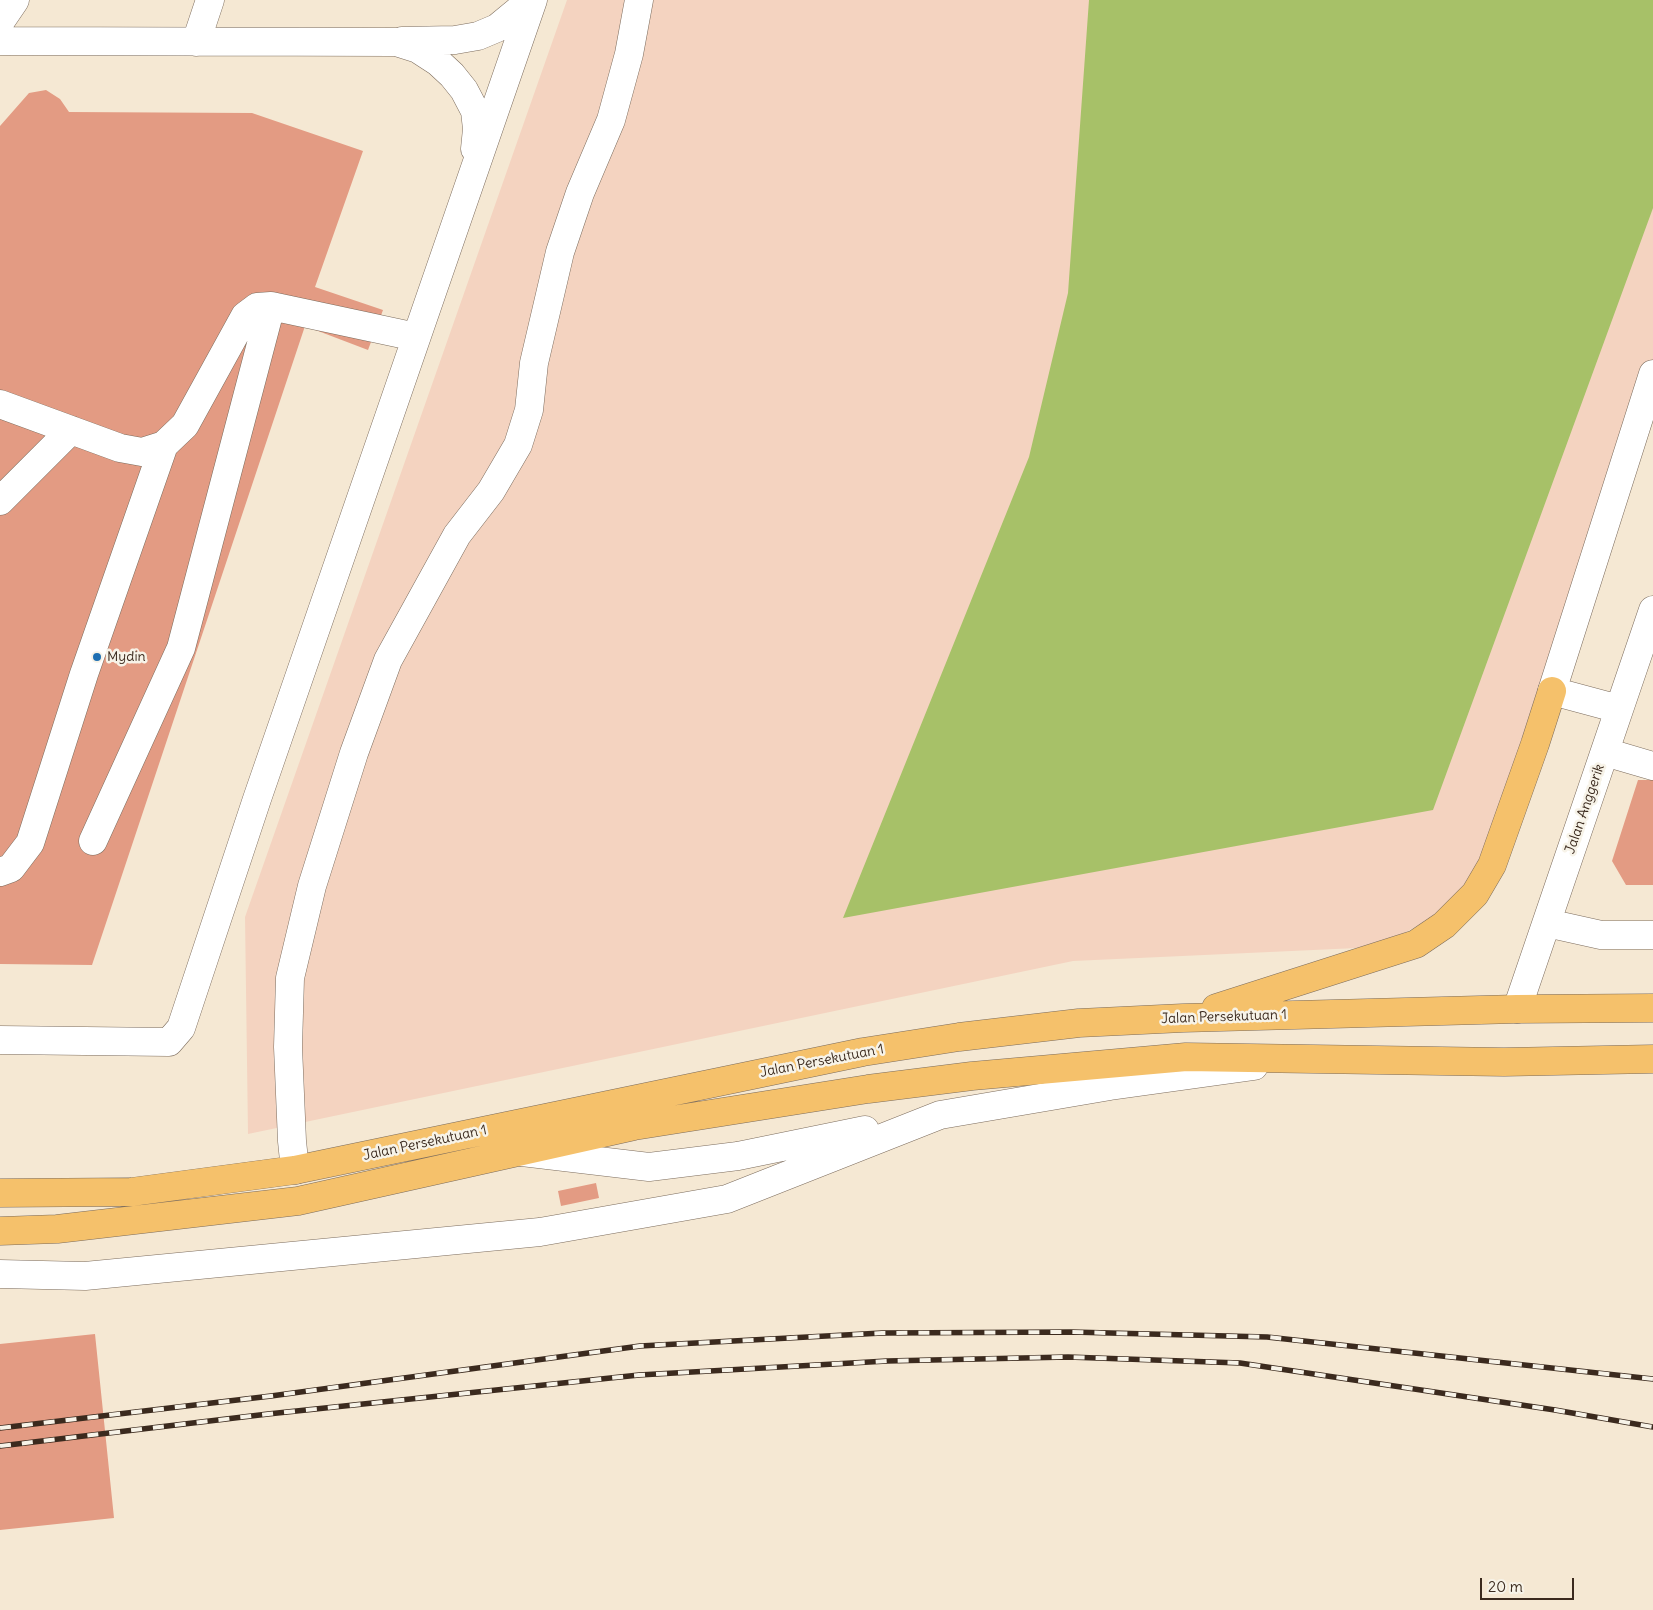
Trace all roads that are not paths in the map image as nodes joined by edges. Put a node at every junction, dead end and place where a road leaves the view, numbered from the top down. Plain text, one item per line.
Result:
1 (15, 0) edge
2 (210, 0) edge
3 (532, 0) edge
4 (639, 0) edge
5 (0, 22) edge
6 (0, 41) edge
7 (196, 42) junction
8 (396, 42) junction
9 (472, 178) junction
10 (271, 306) junction
11 (416, 336) junction
12 (1653, 374) edge
13 (0, 404) edge
14 (71, 430) junction
15 (164, 445) junction
16 (0, 501) edge
17 (1653, 610) edge
18 (1552, 691) junction
19 (1619, 710) junction
20 (1605, 752) junction
21 (1653, 766) edge
22 (93, 841) dead end
23 (0, 872) edge
24 (1547, 923) junction
25 (1653, 935) edge
26 (1653, 1008) edge
27 (1517, 1009) junction
28 (1183, 1018) junction
29 (0, 1040) edge
30 (1316, 1058) junction
31 (1653, 1059) edge
32 (940, 1115) junction
33 (516, 1152) junction
34 (295, 1170) junction
35 (0, 1193) edge
36 (0, 1231) edge
37 (0, 1274) edge

1 - 5 street
2 - 7 street
3 - 8 street
3 - 9 street
4 - 34 street
6 - 7 street
7 - 8 street
8 - 9 street
9 - 11 street
10 - 11 street
10 - 15 street
10 - 22 street
11 - 29 street
12 - 18 street
13 - 14 street
14 - 15 street
14 - 16 street
15 - 23 street
17 - 19 street, Jalan Anggerik
18 - 19 street
18 - 28 highway
19 - 20 street, Jalan Anggerik
20 - 21 street
20 - 24 street, Jalan Anggerik
24 - 25 street
24 - 27 street, Jalan Anggerik
26 - 27 highway, Jalan Persekutuan 1
27 - 28 highway, Jalan Persekutuan 1
28 - 34 highway, Jalan Persekutuan 1
30 - 31 highway, Jalan Persekutuan 1
30 - 32 street
30 - 33 highway, Jalan Persekutuan 1
32 - 33 street
32 - 37 street
33 - 36 highway, Jalan Persekutuan 1
34 - 35 highway, Jalan Persekutuan 1

